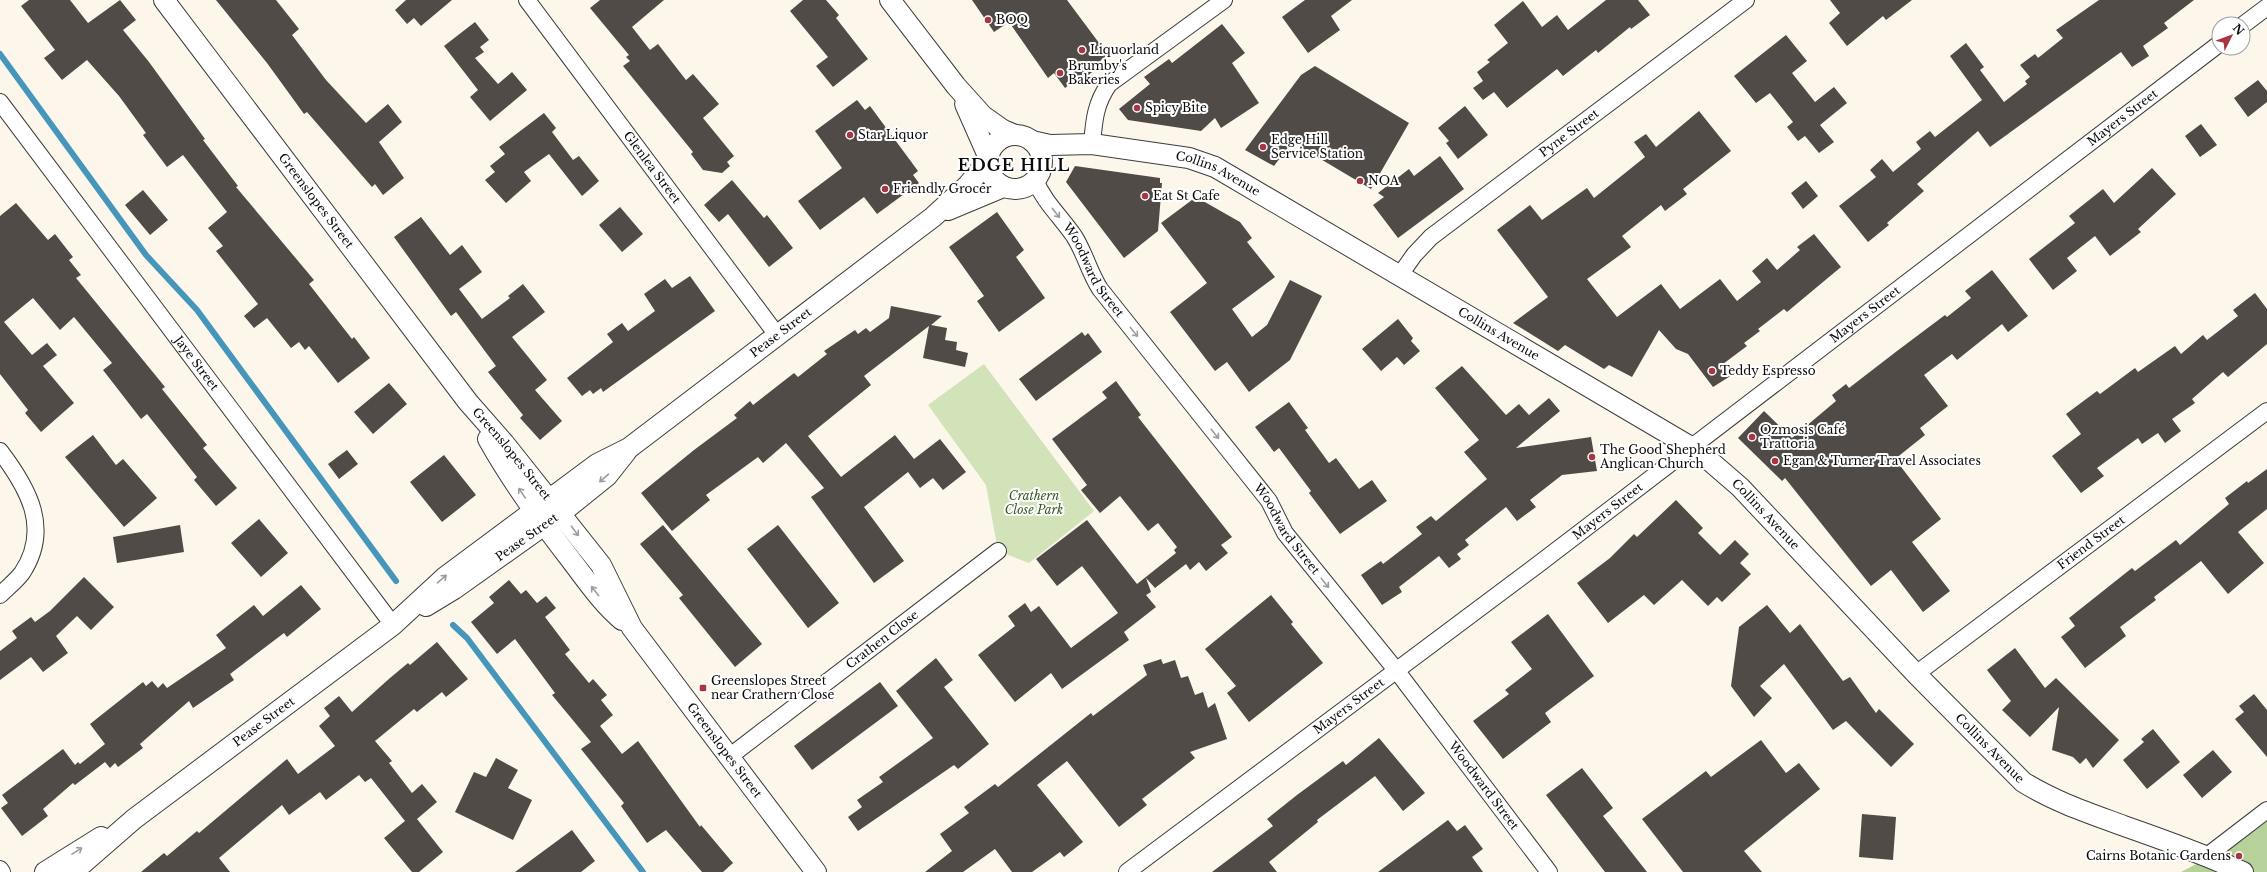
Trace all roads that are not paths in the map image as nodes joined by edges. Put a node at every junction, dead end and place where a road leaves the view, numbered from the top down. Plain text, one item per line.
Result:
1 (164, 0) edge
2 (527, 0) edge
3 (890, 0) edge
4 (1224, 0) edge
5 (1746, 0) edge
6 (2267, 7) edge
7 (2251, 19) edge
8 (2211, 50) edge
9 (956, 86) junction
10 (0, 102) edge
11 (1024, 138) junction
12 (1092, 144) junction
13 (988, 158) junction
14 (1038, 176) junction
15 (1003, 187) junction
16 (933, 217) junction
17 (1400, 275) junction
18 (777, 335) junction
19 (2267, 411) edge
20 (1691, 447) junction
21 (0, 451) edge
22 (547, 512) junction
23 (998, 551) dead end
24 (0, 595) edge
25 (393, 625) junction
26 (1396, 670) junction
27 (1916, 674) junction
28 (729, 757) junction
29 (2267, 810) edge
30 (134, 819) junction
31 (2207, 856) junction
32 (0, 869) edge
33 (2, 872) edge
34 (44, 872) edge
35 (73, 872) edge
36 (816, 872) edge
37 (1127, 872) edge
38 (1549, 872) edge
39 (2243, 872) edge

1 - 22 street, Greenslopes Street
2 - 18 street, Glenlea Street
3 - 9 street
4 - 12 street
5 - 17 street, Pyne Street
6 - 7 street
8 - 20 street, Mayers Street
9 - 11 street
9 - 13 street
10 - 25 street, Jaye Street
11 - 12 street, Collins Avenue
11 - 13 street
11 - 14 street
12 - 14 street
12 - 17 street, Collins Avenue
13 - 15 street
13 - 16 street, Pease Street
14 - 15 street
14 -> 26 street, Woodward Street
15 - 16 street, Pease Street
16 - 18 street, Pease Street
17 - 20 street, Collins Avenue
18 - 22 street, Pease Street
19 - 27 street, Friend Street
20 - 26 street, Mayers Street
20 - 27 street, Collins Avenue
21 - 24 street
22 - 25 street, Pease Street
22 - 28 street, Greenslopes Street
23 - 28 street, Crathen Close
25 - 30 street, Pease Street
26 - 37 street, Mayers Street
26 - 38 street, Woodward Street
27 - 31 street, Collins Avenue
28 - 36 street, Greenslopes Street
29 - 31 street
34 -> 30 street, Pease Street
30 - 35 street, Pease Street
31 - 39 street, Collins Avenue
32 - 33 street

